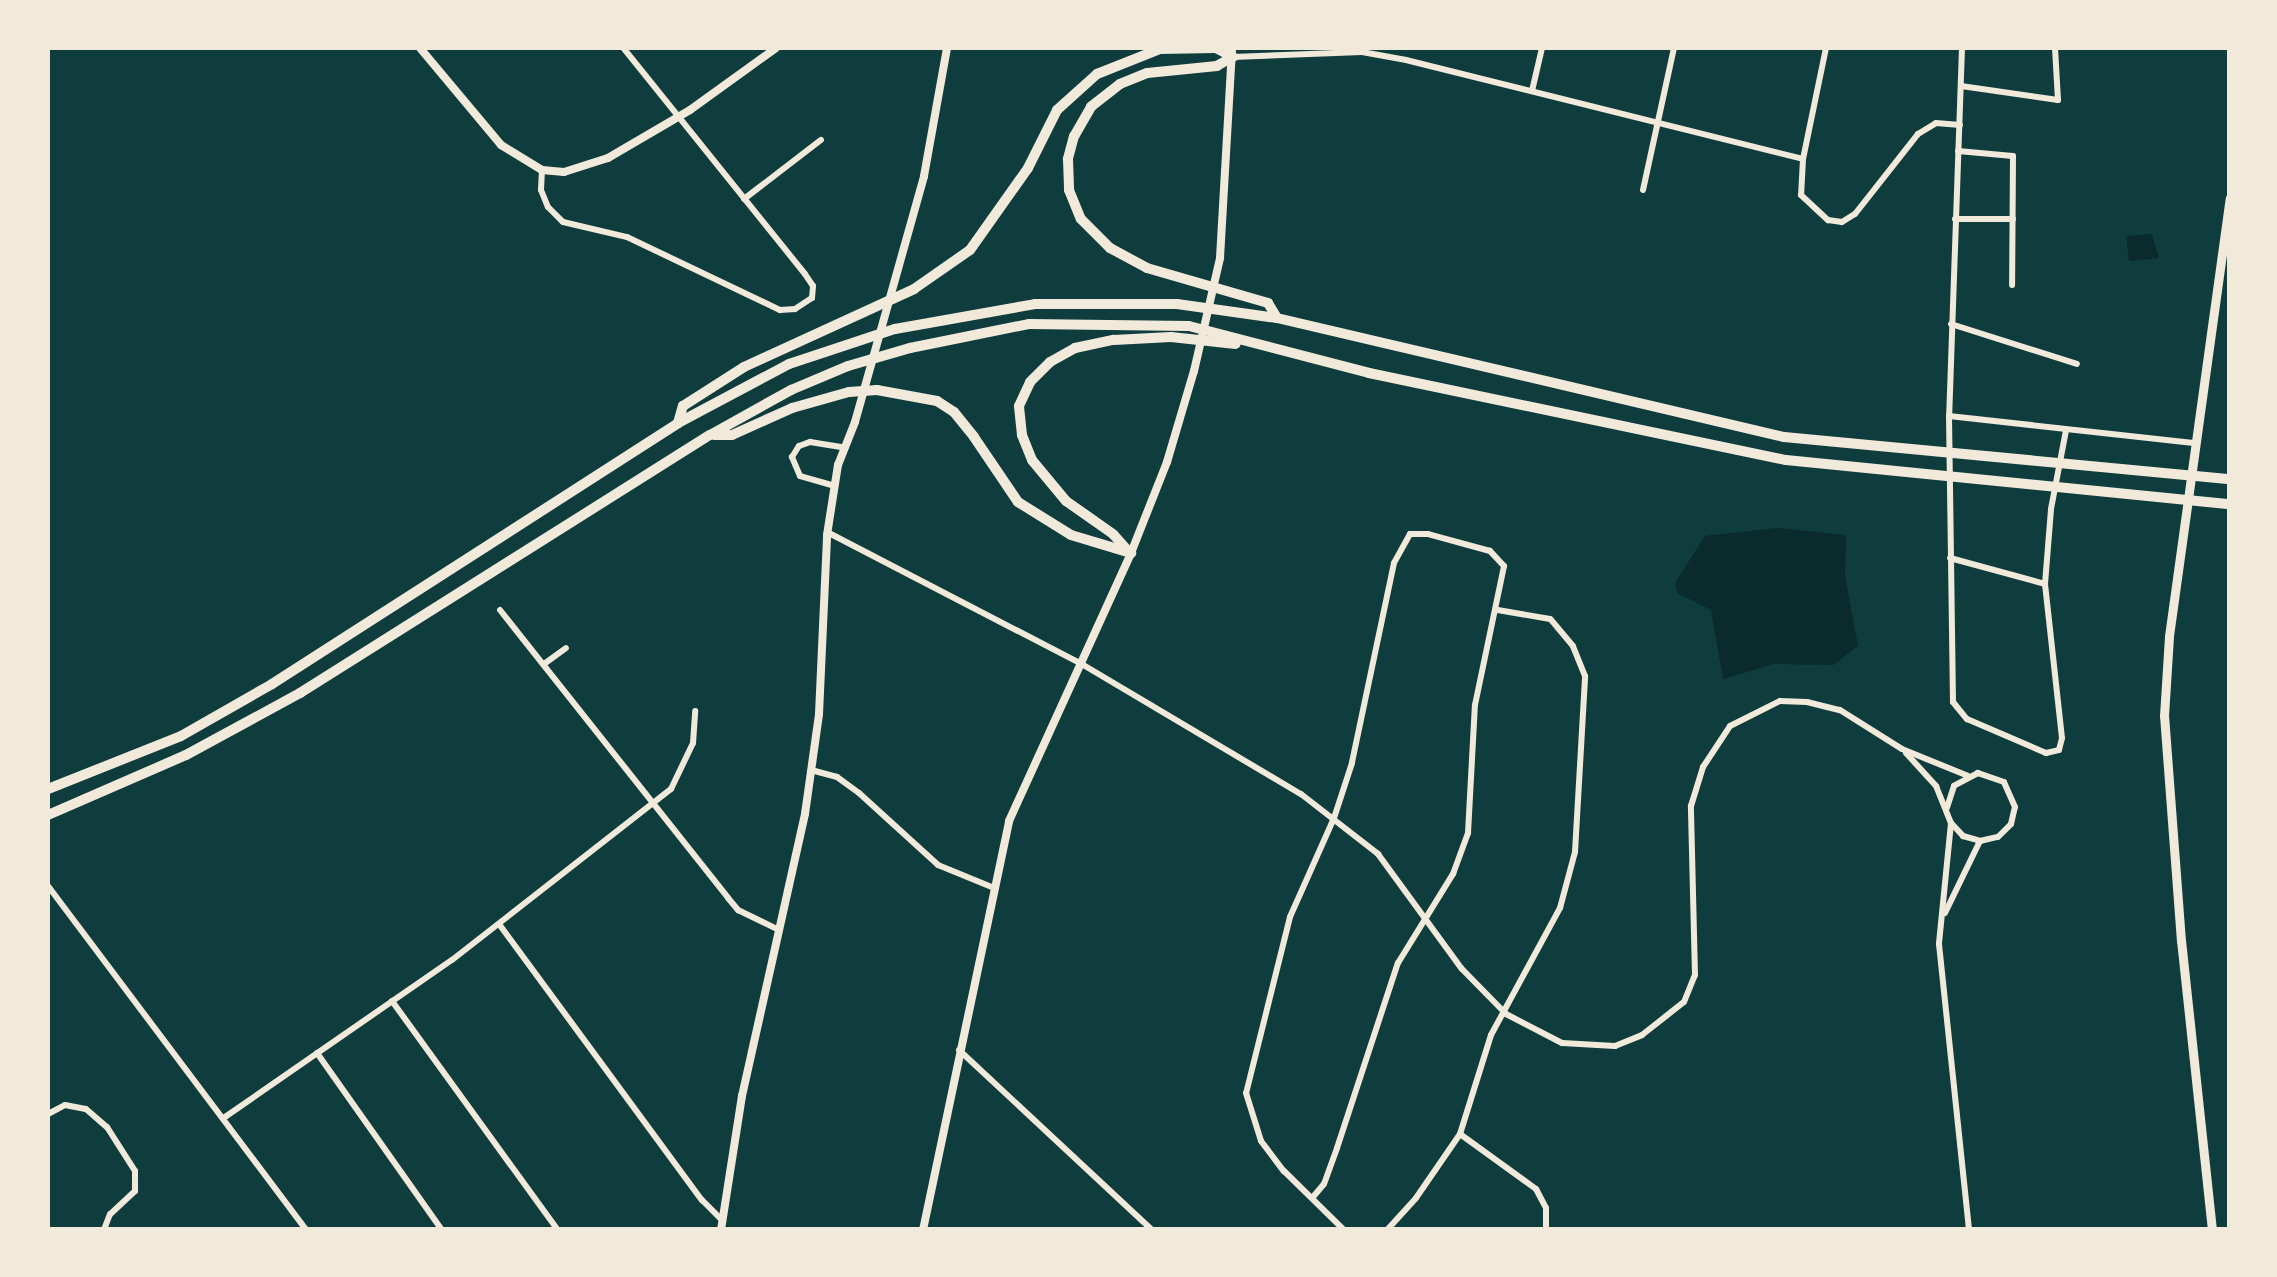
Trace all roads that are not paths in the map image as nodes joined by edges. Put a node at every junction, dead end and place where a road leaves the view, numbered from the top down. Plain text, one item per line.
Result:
1 (420, 48) edge
2 (623, 48) edge
3 (776, 48) edge
4 (947, 48) edge
5 (1542, 48) edge
6 (1674, 48) edge
7 (1826, 48) edge
8 (1962, 48) edge
9 (2055, 48) edge
10 (1233, 52) edge
11 (1961, 86) junction
12 (1532, 91) junction
13 (677, 115) junction
14 (1657, 122) junction
15 (1960, 125) junction
16 (821, 140) dead end
17 (1958, 151) junction
18 (1804, 158) junction
19 (542, 170) junction
20 (1643, 190) dead end
21 (744, 198) junction
22 (2230, 198) edge
23 (1955, 218) junction
24 (2013, 219) junction
25 (2012, 285) dead end
26 (1277, 318) junction
27 (1951, 324) junction
28 (1273, 348) junction
29 (2076, 364) dead end
30 (1949, 416) junction
31 (678, 423) junction
32 (2066, 430) junction
33 (710, 435) junction
34 (2194, 443) junction
35 (842, 447) junction
36 (2230, 478) edge
37 (835, 486) junction
38 (2230, 504) edge
39 (827, 532) junction
40 (1131, 554) junction
41 (1950, 558) junction
42 (2045, 584) junction
43 (500, 610) dead end
44 (1498, 610) junction
45 (566, 648) dead end
46 (1080, 663) junction
47 (544, 664) junction
48 (696, 711) dead end
49 (1902, 749) junction
50 (810, 770) junction
51 (1968, 776) junction
52 (48, 788) edge
53 (654, 803) junction
54 (1947, 808) junction
55 (48, 815) edge
56 (1334, 818) junction
57 (1951, 824) junction
58 (1980, 841) junction
59 (48, 886) edge
60 (992, 888) junction
61 (1426, 916) junction
62 (1942, 918) junction
63 (500, 924) junction
64 (779, 930) junction
65 (392, 1002) junction
66 (1506, 1012) junction
67 (958, 1050) junction
68 (317, 1054) junction
69 (48, 1114) edge
70 (225, 1118) junction
71 (1460, 1134) junction
72 (1313, 1197) junction
73 (722, 1225) edge
74 (104, 1230) edge
75 (306, 1230) edge
76 (442, 1230) edge
77 (558, 1230) edge
78 (923, 1230) edge
79 (1152, 1230) edge
80 (1344, 1230) edge
81 (1388, 1230) edge
82 (1546, 1230) edge
83 (1968, 1230) edge
84 (2212, 1230) edge

1 - 19 main road
2 - 13 street
3 - 13 main road
4 - 35 main road
5 - 12 street
6 - 14 street
7 - 18 street
8 - 11 street
9 - 11 street
10 - 12 street
10 - 26 highway
10 - 31 highway
10 - 40 main road
11 - 15 street
12 - 14 street
13 - 19 main road
13 - 21 street
14 - 18 street
14 - 20 street
15 - 17 street
15 - 18 street
16 - 21 street
17 - 23 street
17 - 24 street
19 - 21 street
22 - 34 main road
23 - 24 street
23 - 27 street
24 - 25 street
26 - 31 highway
26 - 36 highway
27 - 29 street
27 - 30 street
28 - 33 highway
28 - 38 highway
28 - 40 highway
30 - 32 street
30 - 41 street
31 - 52 highway
32 - 34 street
32 - 42 street
33 - 40 highway
33 - 55 highway
34 - 84 main road
35 - 37 main road
35 - 37 street
37 - 39 main road
39 - 46 street
39 - 50 main road
40 - 46 main road
41 - 42 street
41 - 42 street
43 - 47 street
44 - 56 street
44 - 61 street
44 - 66 street
45 - 47 street
46 - 56 street
46 - 60 main road
47 - 53 street
48 - 53 street
49 - 51 street
49 - 54 street
49 - 66 street
50 - 60 street
50 - 64 main road
51 - 54 street
51 - 58 street
53 - 63 street
53 - 64 street
54 - 57 street
56 - 61 street
56 - 72 street
57 - 58 street
57 - 62 street
58 - 62 street
59 - 70 street
60 - 67 main road
61 - 66 street
61 - 72 street
62 - 83 street
63 - 65 street
63 - 73 street
64 - 73 main road
65 - 68 street
65 - 77 street
66 - 71 street
67 - 78 main road
67 - 79 street
68 - 70 street
68 - 76 street
69 - 74 street
70 - 75 street
71 - 81 street
71 - 82 street
72 - 80 street

